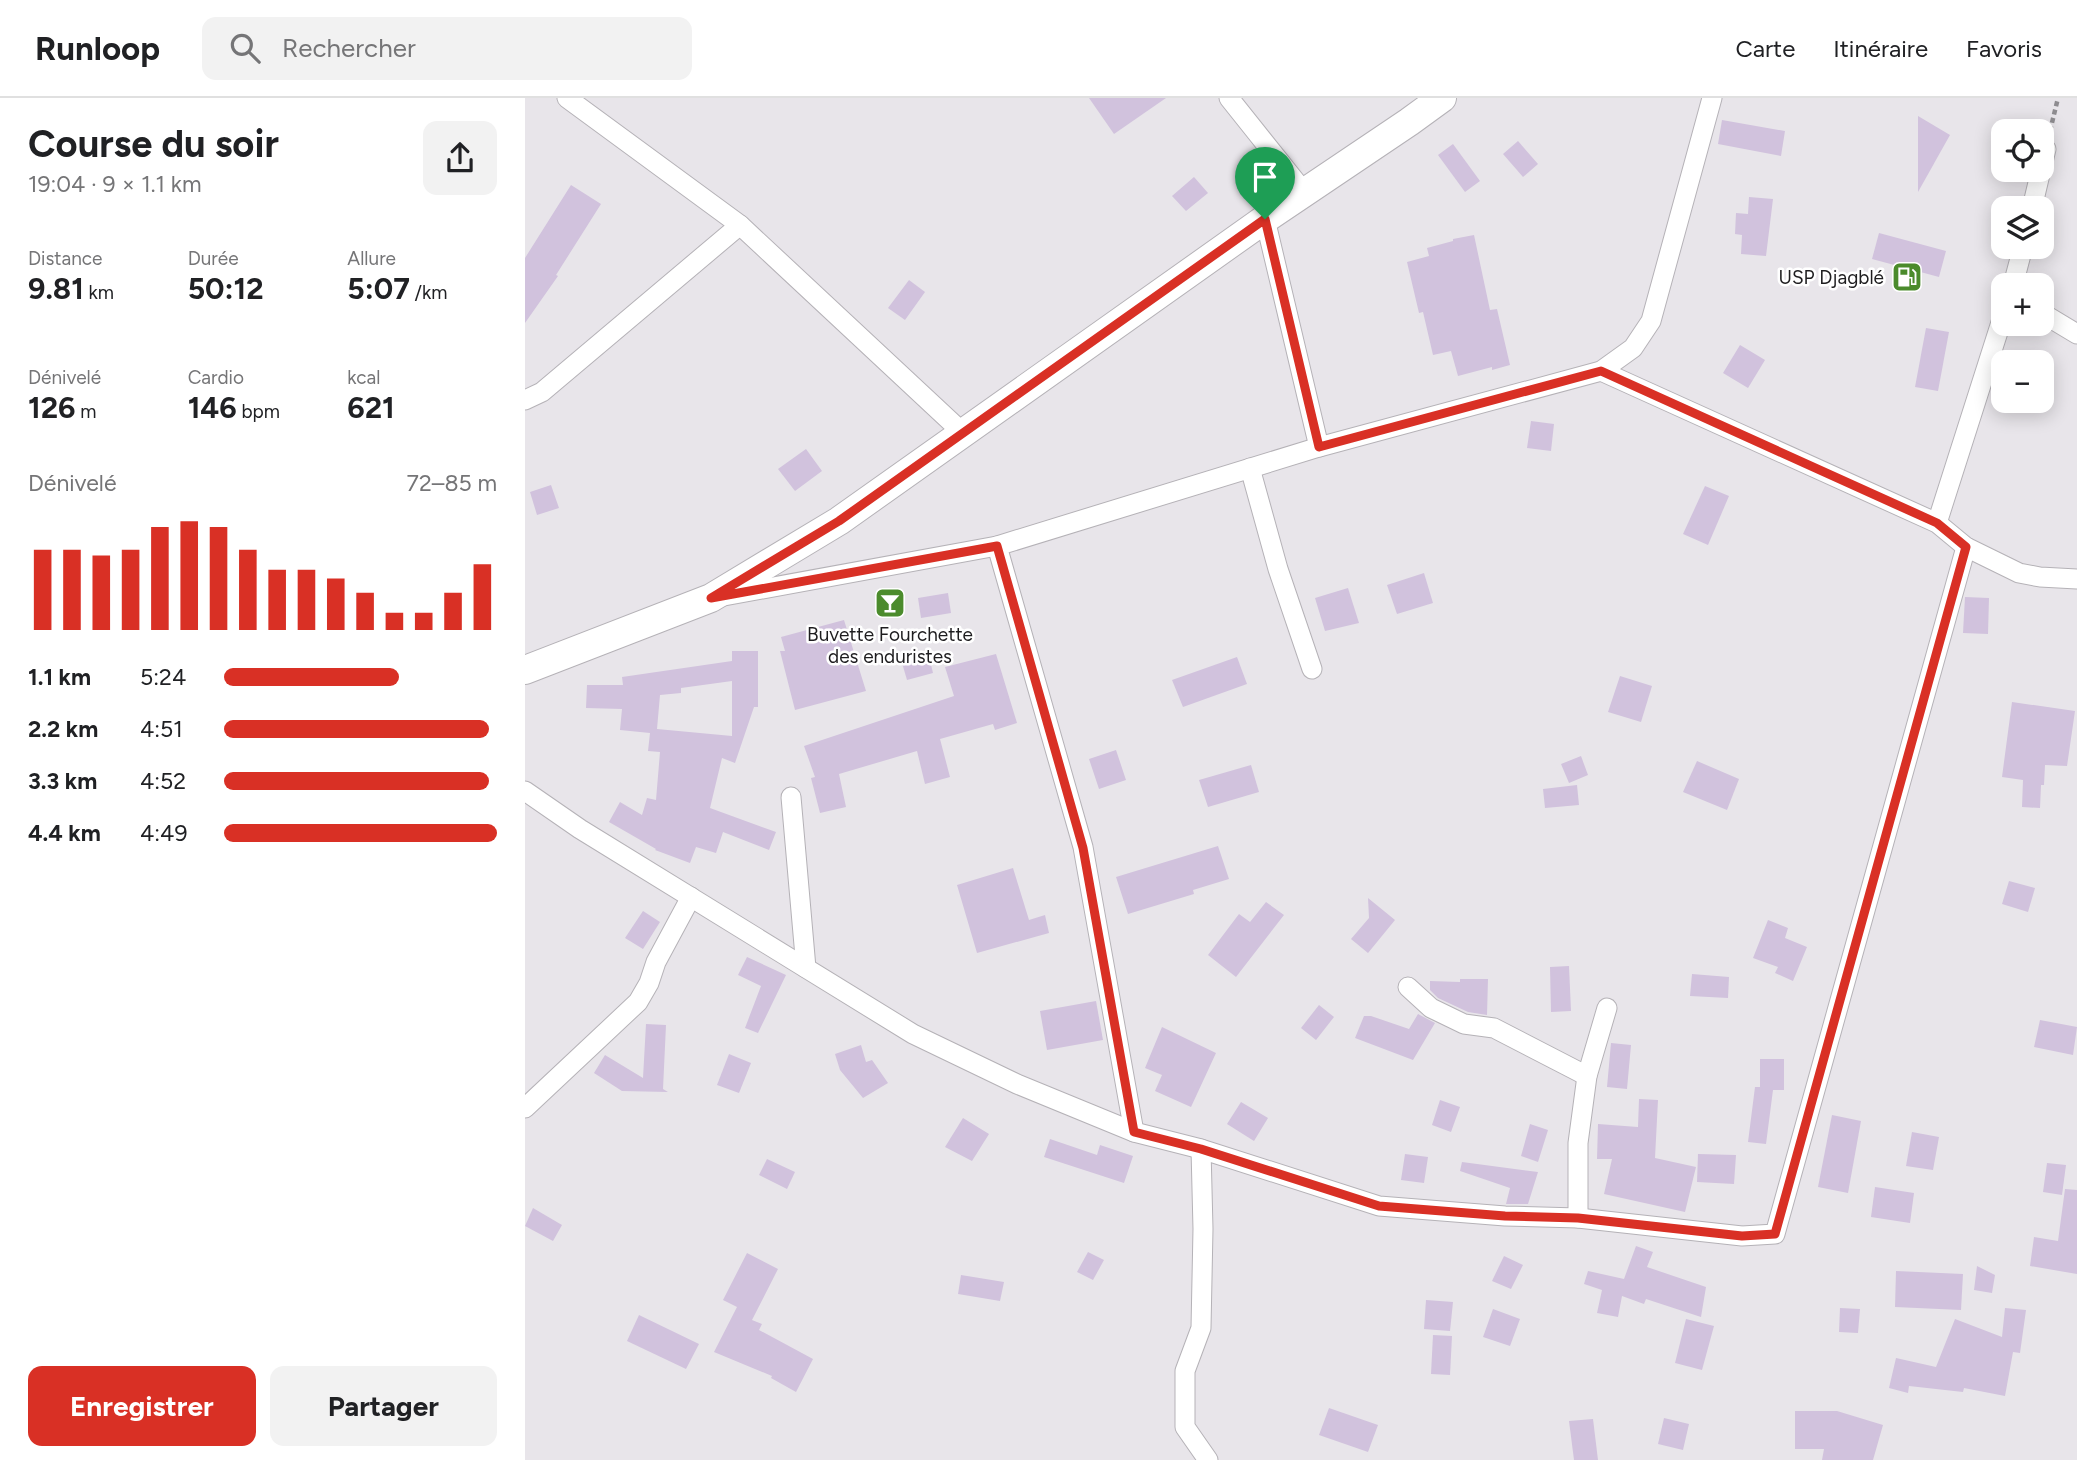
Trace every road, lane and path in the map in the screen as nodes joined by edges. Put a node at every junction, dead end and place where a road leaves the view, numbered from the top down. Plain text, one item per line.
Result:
1 (567, 98) edge
2 (1229, 98) edge
3 (1441, 98) edge
4 (1712, 98) edge
5 (2058, 98) edge
6 (2053, 119) edge
7 (1304, 192) junction
8 (1265, 219) junction
9 (740, 225) junction
10 (2054, 320) edge
11 (2077, 334) edge
12 (1997, 336) edge
13 (1601, 371) junction
14 (525, 400) edge
15 (963, 433) junction
16 (1319, 447) junction
17 (1250, 468) junction
18 (1937, 523) junction
19 (997, 546) junction
20 (1966, 547) junction
21 (2077, 579) edge
22 (711, 598) junction
23 (1312, 669) dead end
24 (525, 670) edge
25 (525, 791) edge
26 (791, 797) dead end
27 (691, 897) junction
28 (806, 968) junction
29 (1408, 987) dead end
30 (1607, 1008) dead end
31 (1587, 1076) junction
32 (525, 1108) edge
33 (1134, 1132) junction
34 (1201, 1149) junction
35 (1578, 1218) junction
36 (1208, 1460) edge

1 - 9 street
2 - 7 street
3 - 7 main road
4 - 13 street
5 - 6 path
7 - 8 main road
8 - 15 main road
8 - 16 street
9 - 14 street
9 - 15 street
10 - 11 street
12 - 18 street
13 - 16 street
13 - 18 street
15 - 22 main road
16 - 17 street
17 - 19 street
17 - 23 street
18 - 20 street
19 - 22 street
19 - 33 street
20 - 21 street
20 - 35 street
22 - 24 main road
25 - 27 street
26 - 28 street
27 - 28 street
27 - 32 street
28 - 33 street
29 - 31 street
30 - 31 street
31 - 35 street
33 - 34 street
34 - 35 street
34 - 36 street

